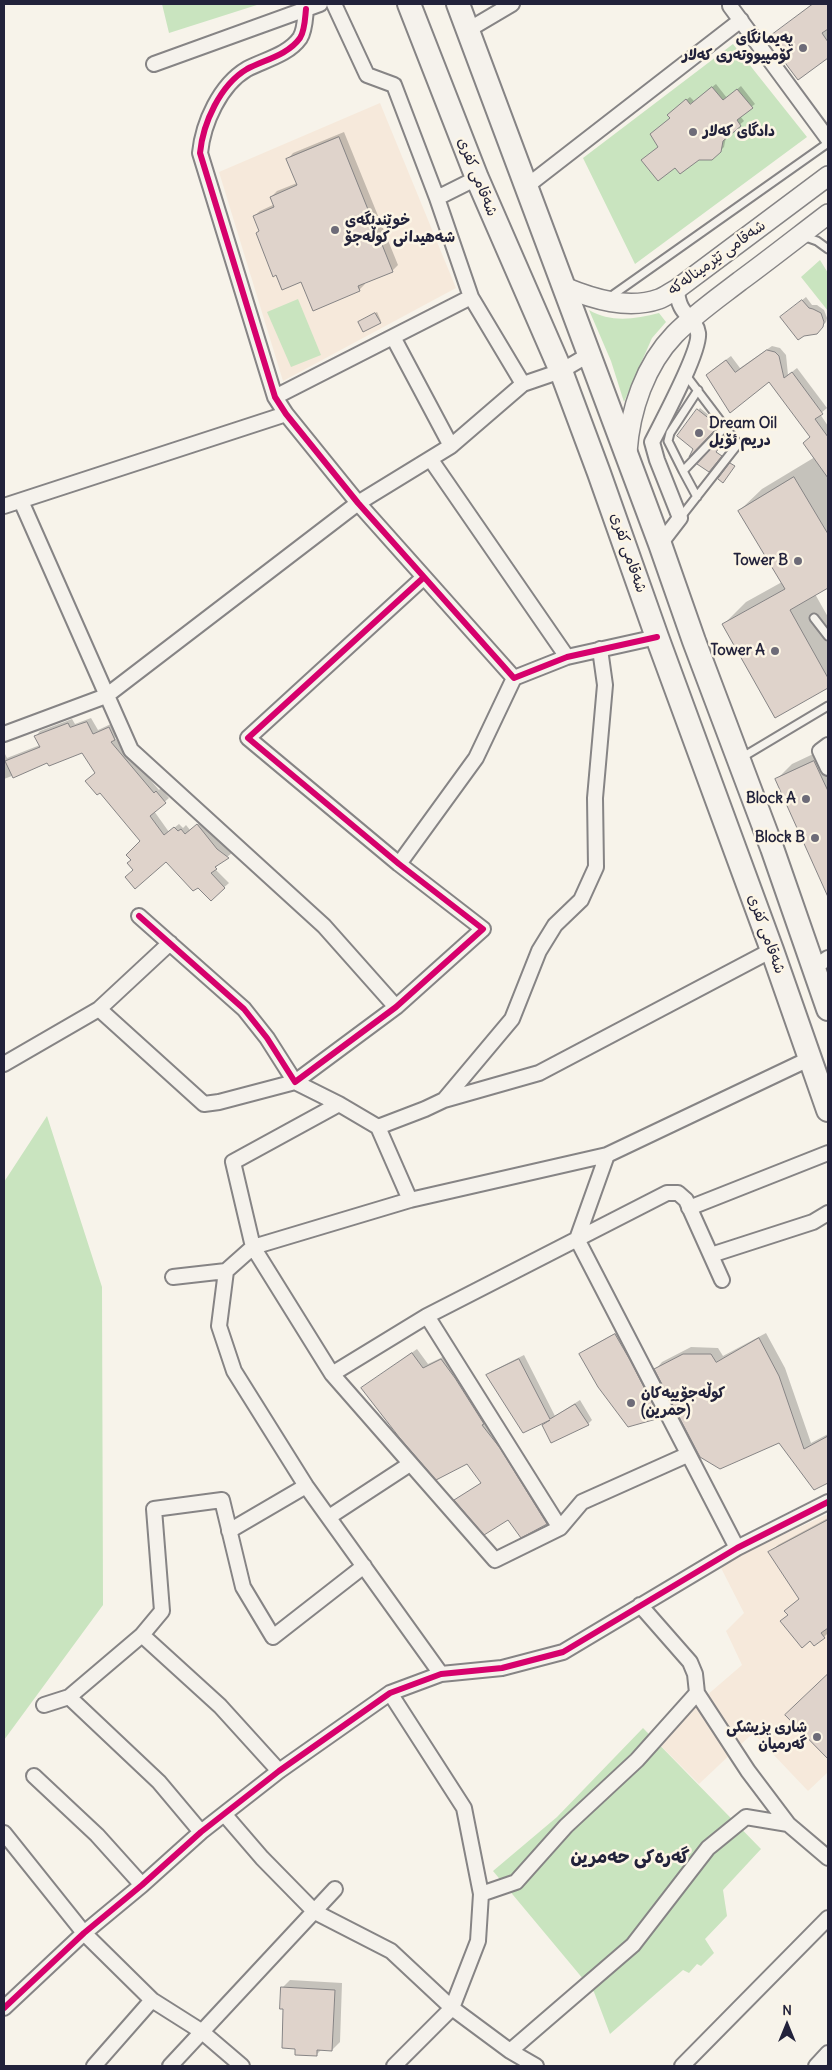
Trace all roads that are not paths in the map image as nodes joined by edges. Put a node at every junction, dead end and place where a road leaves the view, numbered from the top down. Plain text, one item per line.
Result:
1 (320, 4) edge
2 (334, 4) edge
3 (409, 4) edge
4 (458, 4) edge
5 (512, 4) edge
6 (730, 6) dead end
7 (306, 9) junction
8 (741, 20) junction
9 (468, 30) junction
10 (154, 64) dead end
11 (828, 141) edge
12 (828, 176) edge
13 (477, 178) junction
14 (527, 186) junction
15 (437, 198) junction
16 (828, 214) edge
17 (801, 235) junction
18 (828, 249) edge
19 (564, 287) junction
20 (677, 289) junction
21 (471, 297) junction
22 (605, 301) junction
23 (691, 319) junction
24 (393, 337) junction
25 (590, 354) junction
26 (561, 370) junction
27 (685, 374) junction
28 (523, 384) junction
29 (698, 390) junction
30 (275, 397) junction
31 (286, 414) junction
32 (726, 426) junction
33 (451, 446) junction
34 (627, 456) junction
35 (431, 460) junction
36 (683, 471) junction
37 (697, 497) junction
38 (21, 501) junction
39 (358, 503) junction
40 (4, 506) edge
41 (680, 518) junction
42 (660, 544) junction
43 (423, 578) junction
44 (814, 618) dead end
45 (828, 636) edge
46 (657, 637) junction
47 (600, 649) junction
48 (567, 657) junction
49 (514, 678) junction
50 (106, 696) junction
51 (828, 706) edge
52 (4, 734) edge
53 (828, 745) edge
54 (738, 760) junction
55 (828, 768) edge
56 (399, 864) junction
57 (140, 916) dead end
58 (170, 943) junction
59 (772, 950) junction
60 (822, 962) edge
61 (396, 1007) junction
62 (99, 1008) junction
63 (828, 1009) edge
64 (811, 1058) junction
65 (4, 1064) edge
66 (295, 1082) junction
67 (444, 1100) junction
68 (339, 1104) junction
69 (828, 1110) edge
70 (378, 1127) junction
71 (828, 1153) edge
72 (607, 1155) junction
73 (410, 1200) junction
74 (689, 1208) junction
75 (828, 1213) edge
76 (577, 1239) junction
77 (253, 1247) junction
78 (711, 1256) junction
79 (226, 1271) junction
80 (173, 1277) dead end
81 (722, 1280) dead end
82 (427, 1316) junction
83 (332, 1374) junction
84 (688, 1455) junction
85 (410, 1464) junction
86 (306, 1486) junction
87 (828, 1502) edge
88 (329, 1517) junction
89 (560, 1528) junction
90 (229, 1531) junction
91 (737, 1548) junction
92 (364, 1566) junction
93 (640, 1605) junction
94 (142, 1635) junction
95 (441, 1674) junction
96 (390, 1693) junction
97 (697, 1693) junction
98 (69, 1697) junction
99 (44, 1705) dead end
100 (279, 1771) junction
101 (34, 1776) dead end
102 (225, 1815) junction
103 (788, 1824) junction
104 (201, 1832) junction
105 (4, 1833) edge
106 (828, 1858) edge
107 (142, 1885) junction
108 (335, 1889) dead end
109 (481, 1894) junction
110 (315, 1912) junction
111 (828, 1918) edge
112 (84, 1933) junction
113 (152, 2000) junction
114 (4, 2008) edge
115 (452, 2008) junction
116 (201, 2031) junction
117 (510, 2051) junction
118 (828, 2052) edge
119 (94, 2066) edge
120 (170, 2066) edge
121 (242, 2066) edge
122 (394, 2066) edge
123 (536, 2066) edge
124 (682, 2066) edge
125 (816, 2066) edge

1 - 7 street
2 - 15 street
3 - 13 highway, شەقامی کفری
4 - 9 highway
5 - 9 street
6 - 8 street
7 - 10 street
7 - 30 street
8 - 11 street
8 - 14 street
9 - 14 highway
11 - 22 lane
12 - 20 main road, شەقامی تێرمینالەکە
13 - 15 street
13 - 26 highway, شەقامی کفری
14 - 19 highway
15 - 21 street
16 - 17 main road
17 - 18 lane
17 - 23 main road
19 - 22 main road, شەقامی تێرمینالەکە
19 - 25 highway
20 - 22 main road, شەقامی تێرمینالەکە
20 - 23 street
21 - 24 street
21 - 28 street
23 - 27 street
23 - 34 main road
24 - 30 street
24 - 33 street
25 - 26 street
25 - 34 highway
26 - 28 street
26 - 46 highway, شەقامی کفری
27 - 29 lane
27 - 41 street
28 - 33 street
29 - 32 lane
29 - 36 lane
30 - 31 street
31 - 38 street
31 - 39 street
32 - 36 lane
32 - 37 lane
33 - 35 street
34 - 42 highway
35 - 39 street
35 - 48 street
36 - 37 lane
37 - 41 lane
38 - 40 street
38 - 50 street
39 - 43 street
39 - 50 street
41 - 42 street
42 - 54 highway
43 - 49 street
43 - 56 street
44 - 45 lane
46 - 47 street
46 - 59 highway, شەقامی کفری
47 - 48 street
47 - 67 street
48 - 49 street
49 - 56 street
50 - 52 street
50 - 61 street
51 - 54 lane
53 - 55 street
54 - 60 highway
56 - 61 street
57 - 58 street
58 - 62 street
58 - 66 street
59 - 64 highway, شەقامی کفری
59 - 67 street
60 - 63 highway
61 - 66 street
62 - 65 street
62 - 66 street
64 - 69 highway, شەقامی کفری
64 - 72 street
66 - 68 street
67 - 70 street
68 - 70 street
68 - 77 street
70 - 73 street
71 - 74 street
72 - 73 street
72 - 76 street
73 - 77 street
74 - 76 street
74 - 78 street
75 - 78 street
76 - 82 street
76 - 84 street
77 - 79 street
77 - 83 street
78 - 81 street
79 - 80 street
79 - 86 street
82 - 83 street
82 - 89 street
83 - 85 street
84 - 89 street
84 - 91 street
85 - 88 street
85 - 89 street
86 - 88 street
86 - 90 street
87 - 91 street
88 - 92 street
90 - 92 street
90 - 94 street
91 - 93 street
92 - 95 street
93 - 95 street
93 - 97 street
94 - 98 street
94 - 100 street
95 - 96 street
96 - 100 street
96 - 109 street
97 - 103 street
97 - 109 street
98 - 99 street
98 - 104 street
100 - 102 street
101 - 107 street
102 - 104 street
102 - 110 street
103 - 106 street
103 - 117 street
104 - 107 street
105 - 112 street
107 - 112 street
108 - 110 street
109 - 115 street
110 - 115 street
110 - 116 street
111 - 124 street
112 - 113 street
112 - 114 street
113 - 116 street
113 - 119 street
115 - 117 street
115 - 122 street
116 - 120 street
116 - 121 street
117 - 123 street
118 - 125 street

